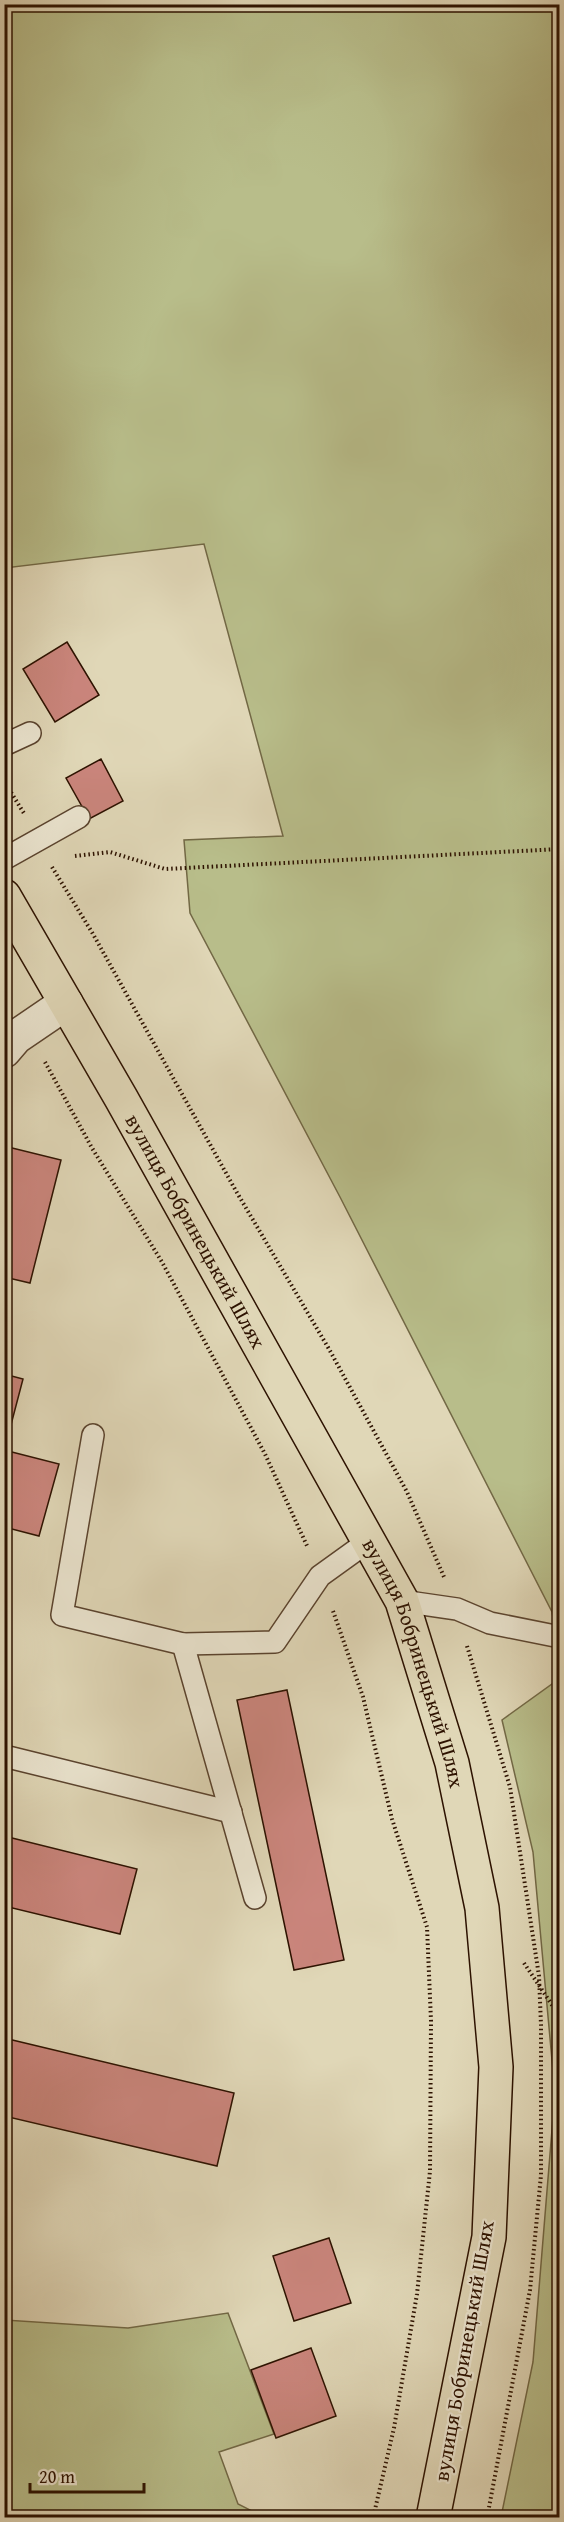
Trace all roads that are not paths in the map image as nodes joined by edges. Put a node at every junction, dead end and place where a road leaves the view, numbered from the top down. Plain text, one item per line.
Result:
1 (30, 733) dead end
2 (4, 745) edge
3 (79, 817) dead end
4 (4, 859) edge
5 (4, 896) edge
6 (66, 1003) junction
7 (16, 1040) edge
8 (93, 1435) dead end
9 (370, 1540) junction
10 (402, 1600) junction
11 (560, 1637) edge
12 (183, 1644) junction
13 (4, 1756) edge
14 (231, 1812) junction
15 (255, 1898) dead end
16 (433, 2517) edge

1 - 2 lane
3 - 4 lane
5 - 6 main road, вулиця Бобринецький Шлях
6 - 7 street
6 - 9 main road, вулиця Бобринецький Шлях
8 - 12 lane
9 - 10 main road, вулиця Бобринецький Шлях
9 - 12 lane
10 - 11 lane
10 - 16 main road, вулиця Бобринецький Шлях
12 - 14 lane
13 - 14 lane
14 - 15 lane

